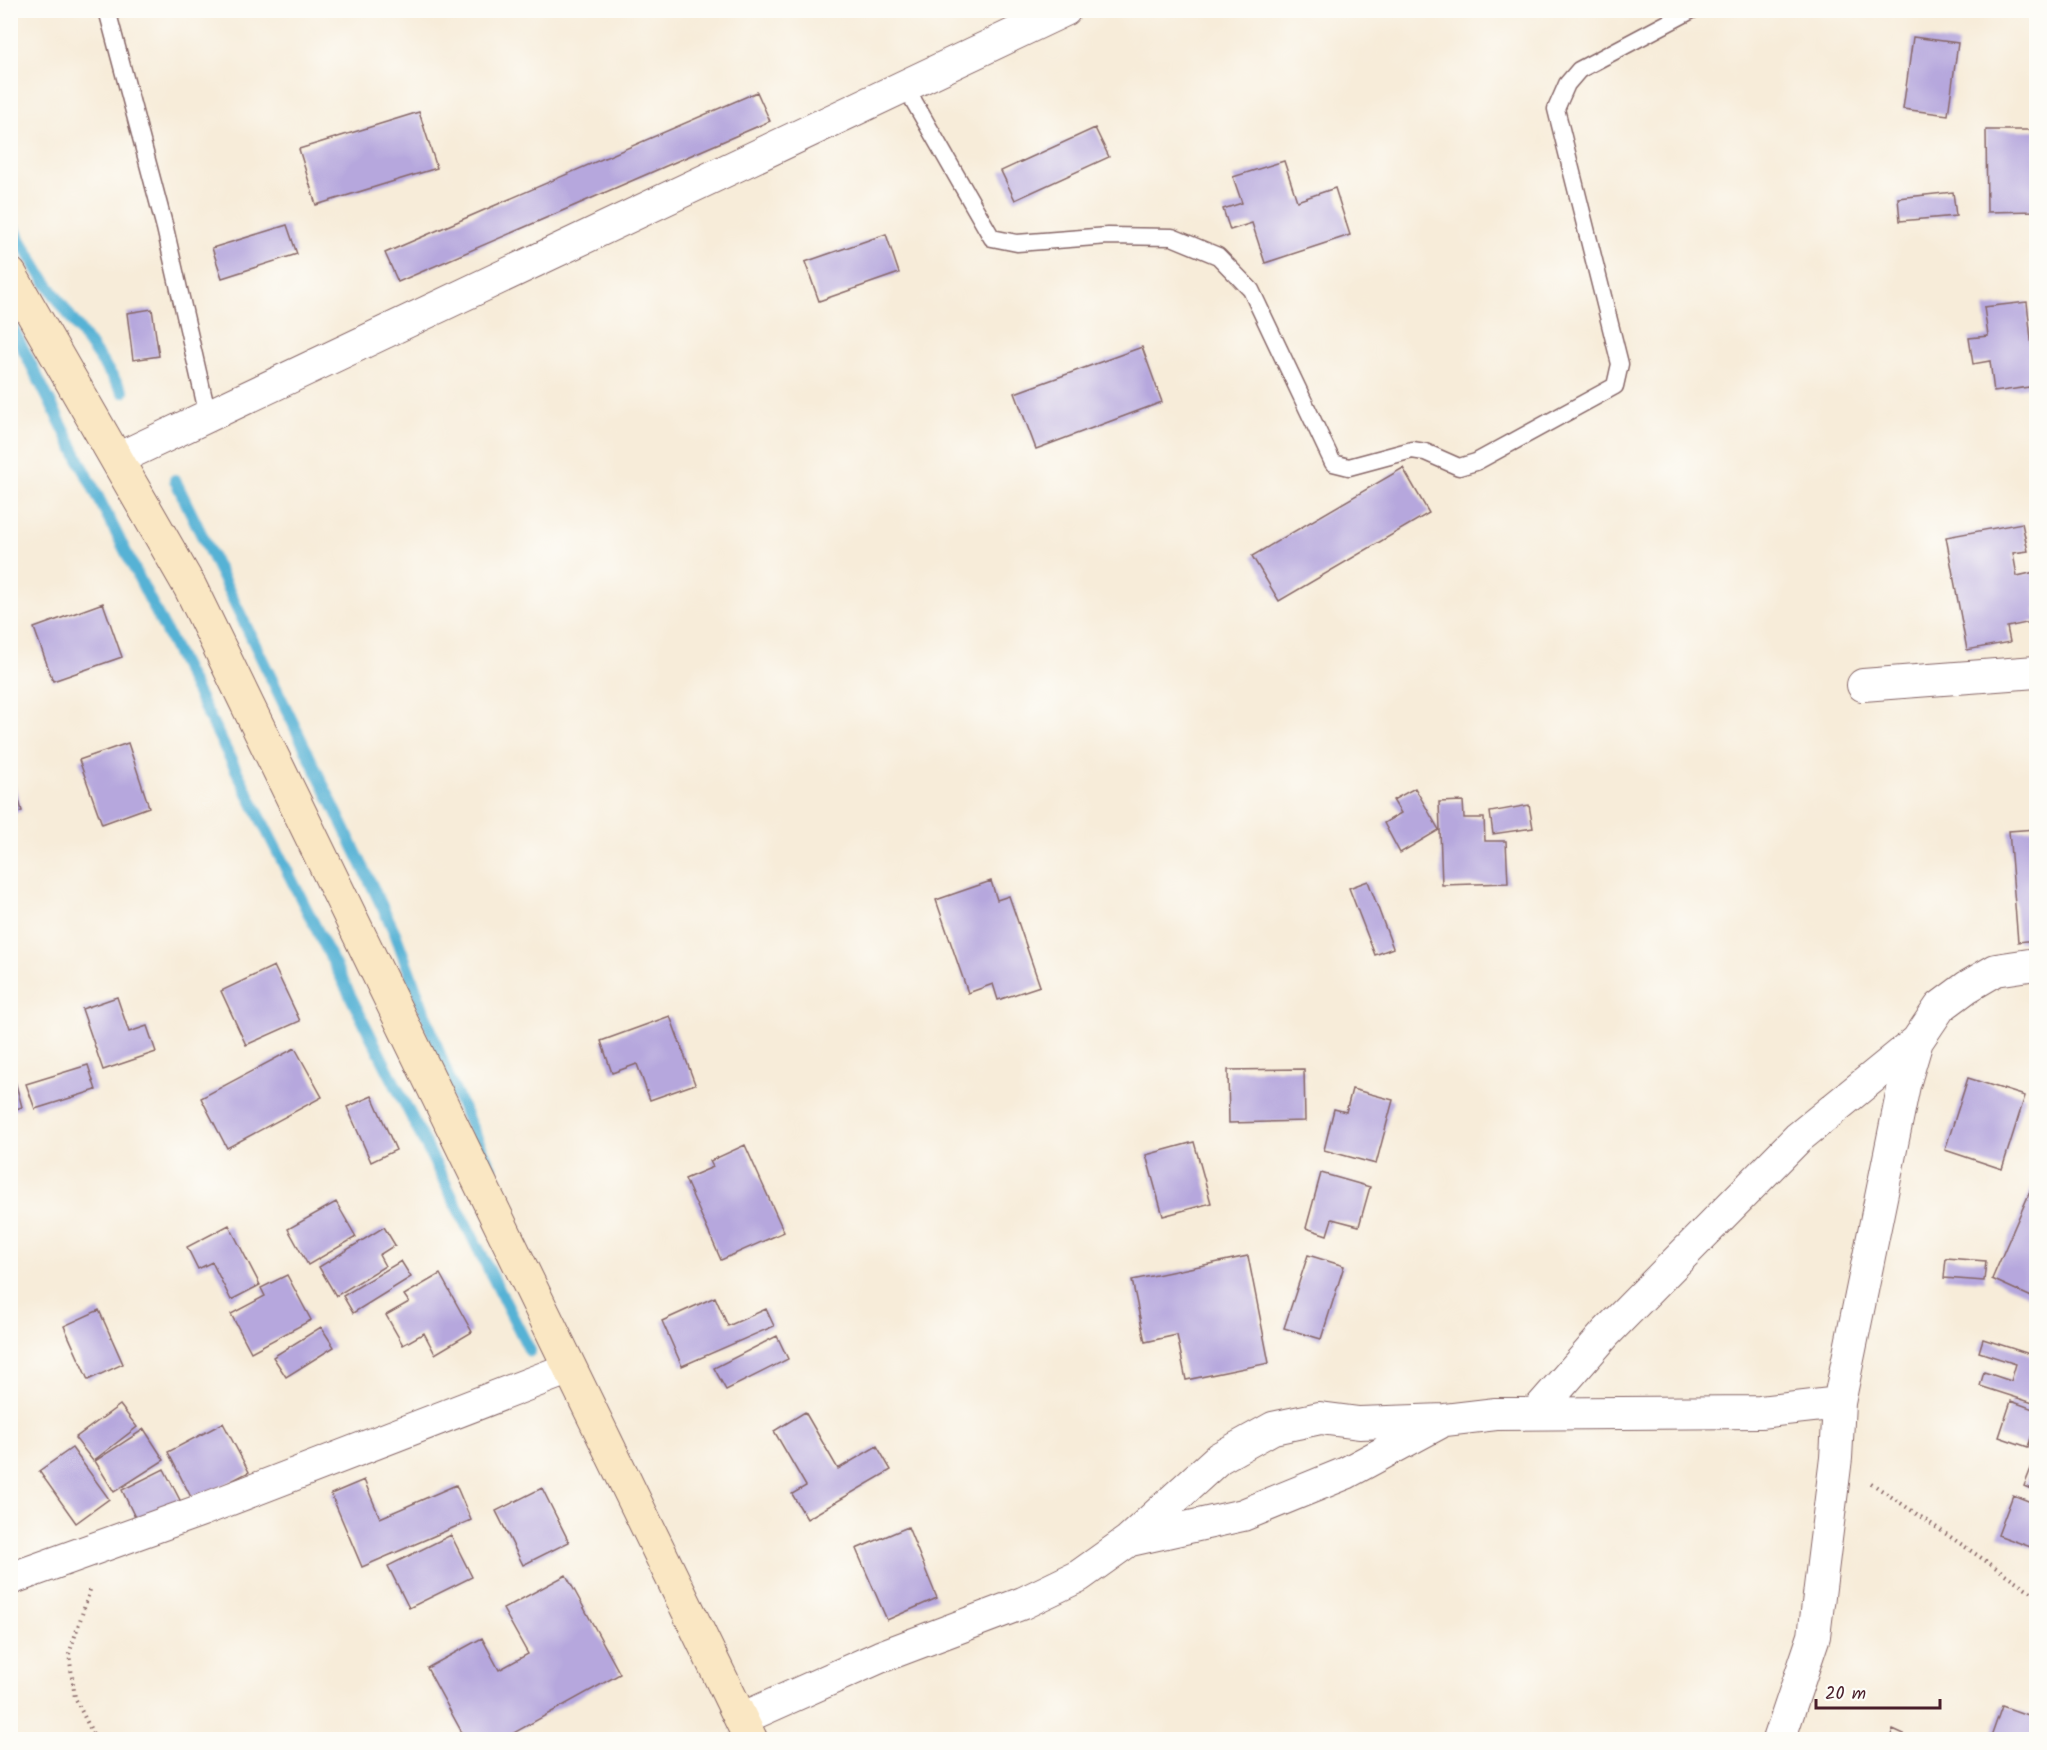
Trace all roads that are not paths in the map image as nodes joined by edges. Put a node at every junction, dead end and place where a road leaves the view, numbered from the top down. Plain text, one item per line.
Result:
1 (107, 10) edge
2 (1065, 10) edge
3 (1692, 10) edge
4 (905, 86) junction
5 (10, 274) edge
6 (208, 416) junction
7 (117, 459) junction
8 (2037, 672) edge
9 (1863, 685) dead end
10 (2037, 964) edge
11 (1917, 1041) junction
12 (570, 1368) junction
13 (1839, 1403) junction
14 (1536, 1413) junction
15 (1445, 1420) junction
16 (1128, 1541) junction
17 (10, 1580) edge
18 (746, 1729) edge
19 (1779, 1740) edge

1 - 6 lane
2 - 4 street
3 - 4 lane
4 - 6 street
5 - 7 main road
6 - 7 street
7 - 12 main road
8 - 9 street
10 - 11 street
11 - 13 street
11 - 14 street
12 - 17 street
12 - 18 main road
13 - 14 street
13 - 19 street
14 - 15 street
15 - 16 street
15 - 16 street
16 - 18 street

